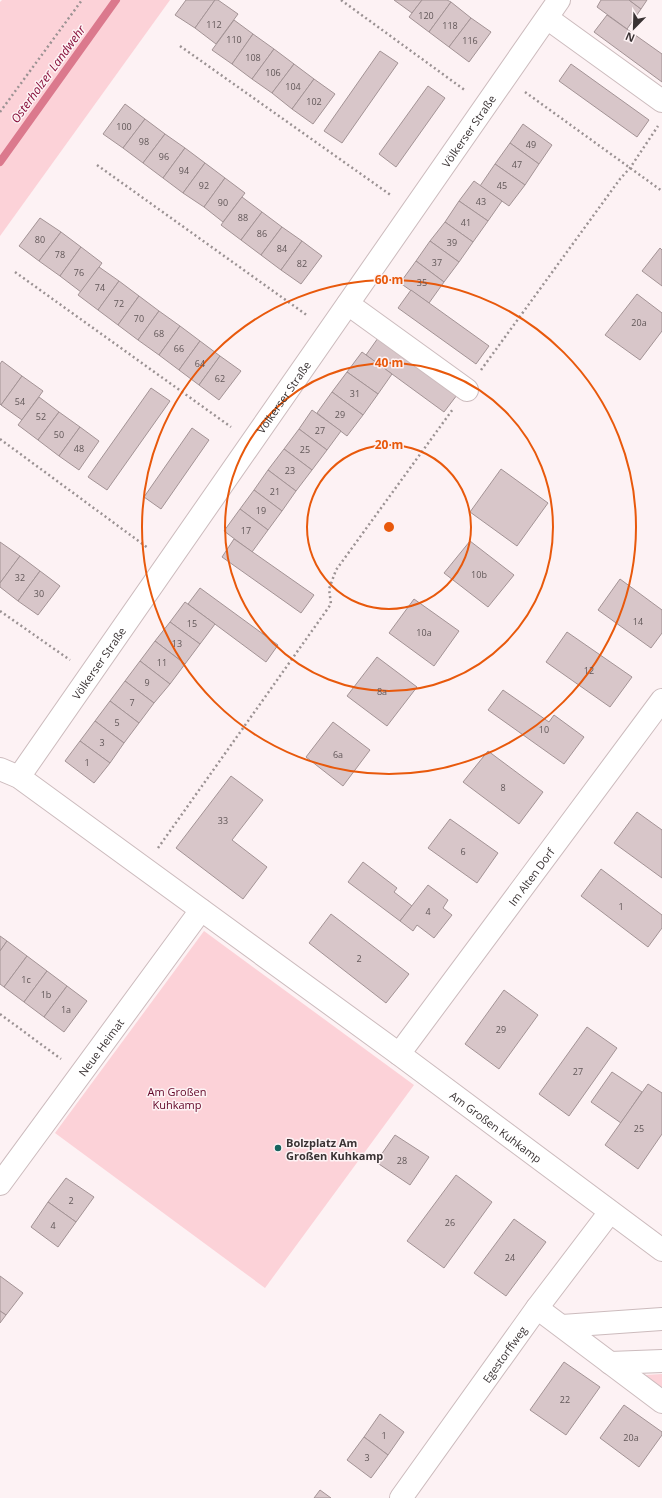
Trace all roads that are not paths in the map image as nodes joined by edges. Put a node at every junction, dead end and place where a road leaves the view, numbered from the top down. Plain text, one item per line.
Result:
1 (559, 0) edge
2 (547, 18) junction
3 (662, 101) edge
4 (348, 304) junction
5 (467, 390) road end
6 (662, 700) edge
7 (9, 773) edge
8 (201, 910) junction
9 (399, 1054) junction
10 (0, 1184) edge
11 (610, 1212) junction
12 (662, 1250) edge
13 (537, 1308) junction
14 (662, 1319) edge
15 (562, 1326) junction
16 (662, 1361) edge
17 (610, 1363) junction
18 (662, 1402) edge
19 (401, 1498) edge

1 - 2 street, Völkerser Straße
2 - 3 street
2 - 4 street, Völkerser Straße
4 - 5 street
4 - 7 street, Völkerser Straße
6 - 9 street, Im Alten Dorf
7 - 8 street, Am Großen Kuhkamp
8 - 9 street, Am Großen Kuhkamp
8 - 10 street, Neue Heimat
9 - 11 street, Am Großen Kuhkamp
11 - 12 street, Am Großen Kuhkamp
11 - 13 street, Egestorffweg
13 - 15 street
13 - 19 street, Egestorffweg
14 - 15 street
15 - 17 street
16 - 17 street
17 - 18 street

